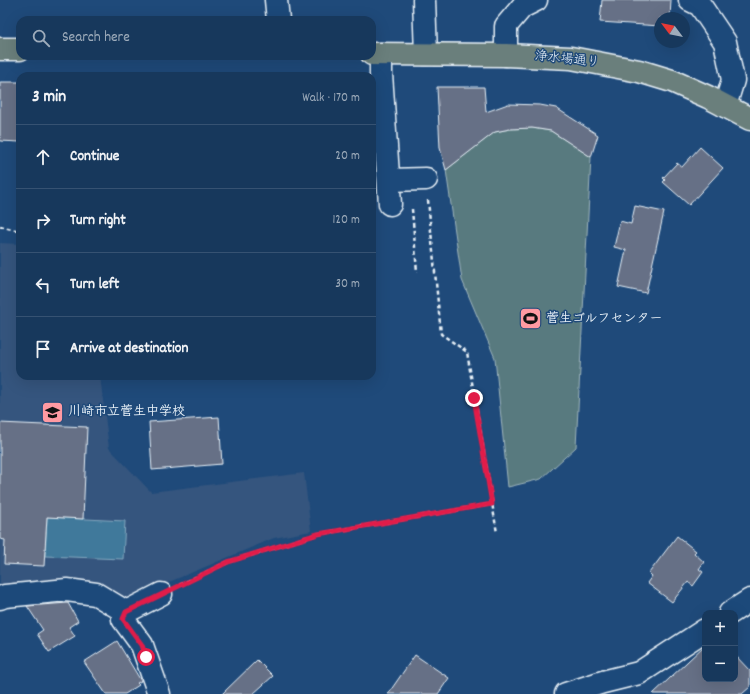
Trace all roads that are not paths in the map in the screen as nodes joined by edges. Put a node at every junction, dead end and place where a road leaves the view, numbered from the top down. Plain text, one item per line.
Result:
1 (276, 0) edge
2 (424, 0) edge
3 (536, 0) edge
4 (690, 0) edge
5 (278, 16) edge
6 (0, 49) edge
7 (16, 49) edge
8 (377, 54) edge
9 (426, 54) junction
10 (506, 55) junction
11 (725, 106) junction
12 (750, 119) edge
13 (426, 179) road end
14 (389, 180) junction
15 (390, 204) dead end
16 (162, 594) road end
17 (0, 598) edge
18 (750, 600) edge
19 (735, 610) edge
20 (126, 612) junction
21 (702, 632) edge
22 (159, 694) edge
23 (566, 694) edge

1 - 5 street
2 - 9 street
3 - 10 street
4 - 11 street
6 - 7 main road
8 - 9 main road, 浄水場通り
8 - 14 street
9 - 10 main road, 浄水場通り
10 - 11 main road, 浄水場通り
11 - 12 main road, 浄水場通り
13 - 14 street
14 - 15 street
16 - 20 street
17 - 20 street
18 - 19 street
20 - 22 street
21 - 23 street

